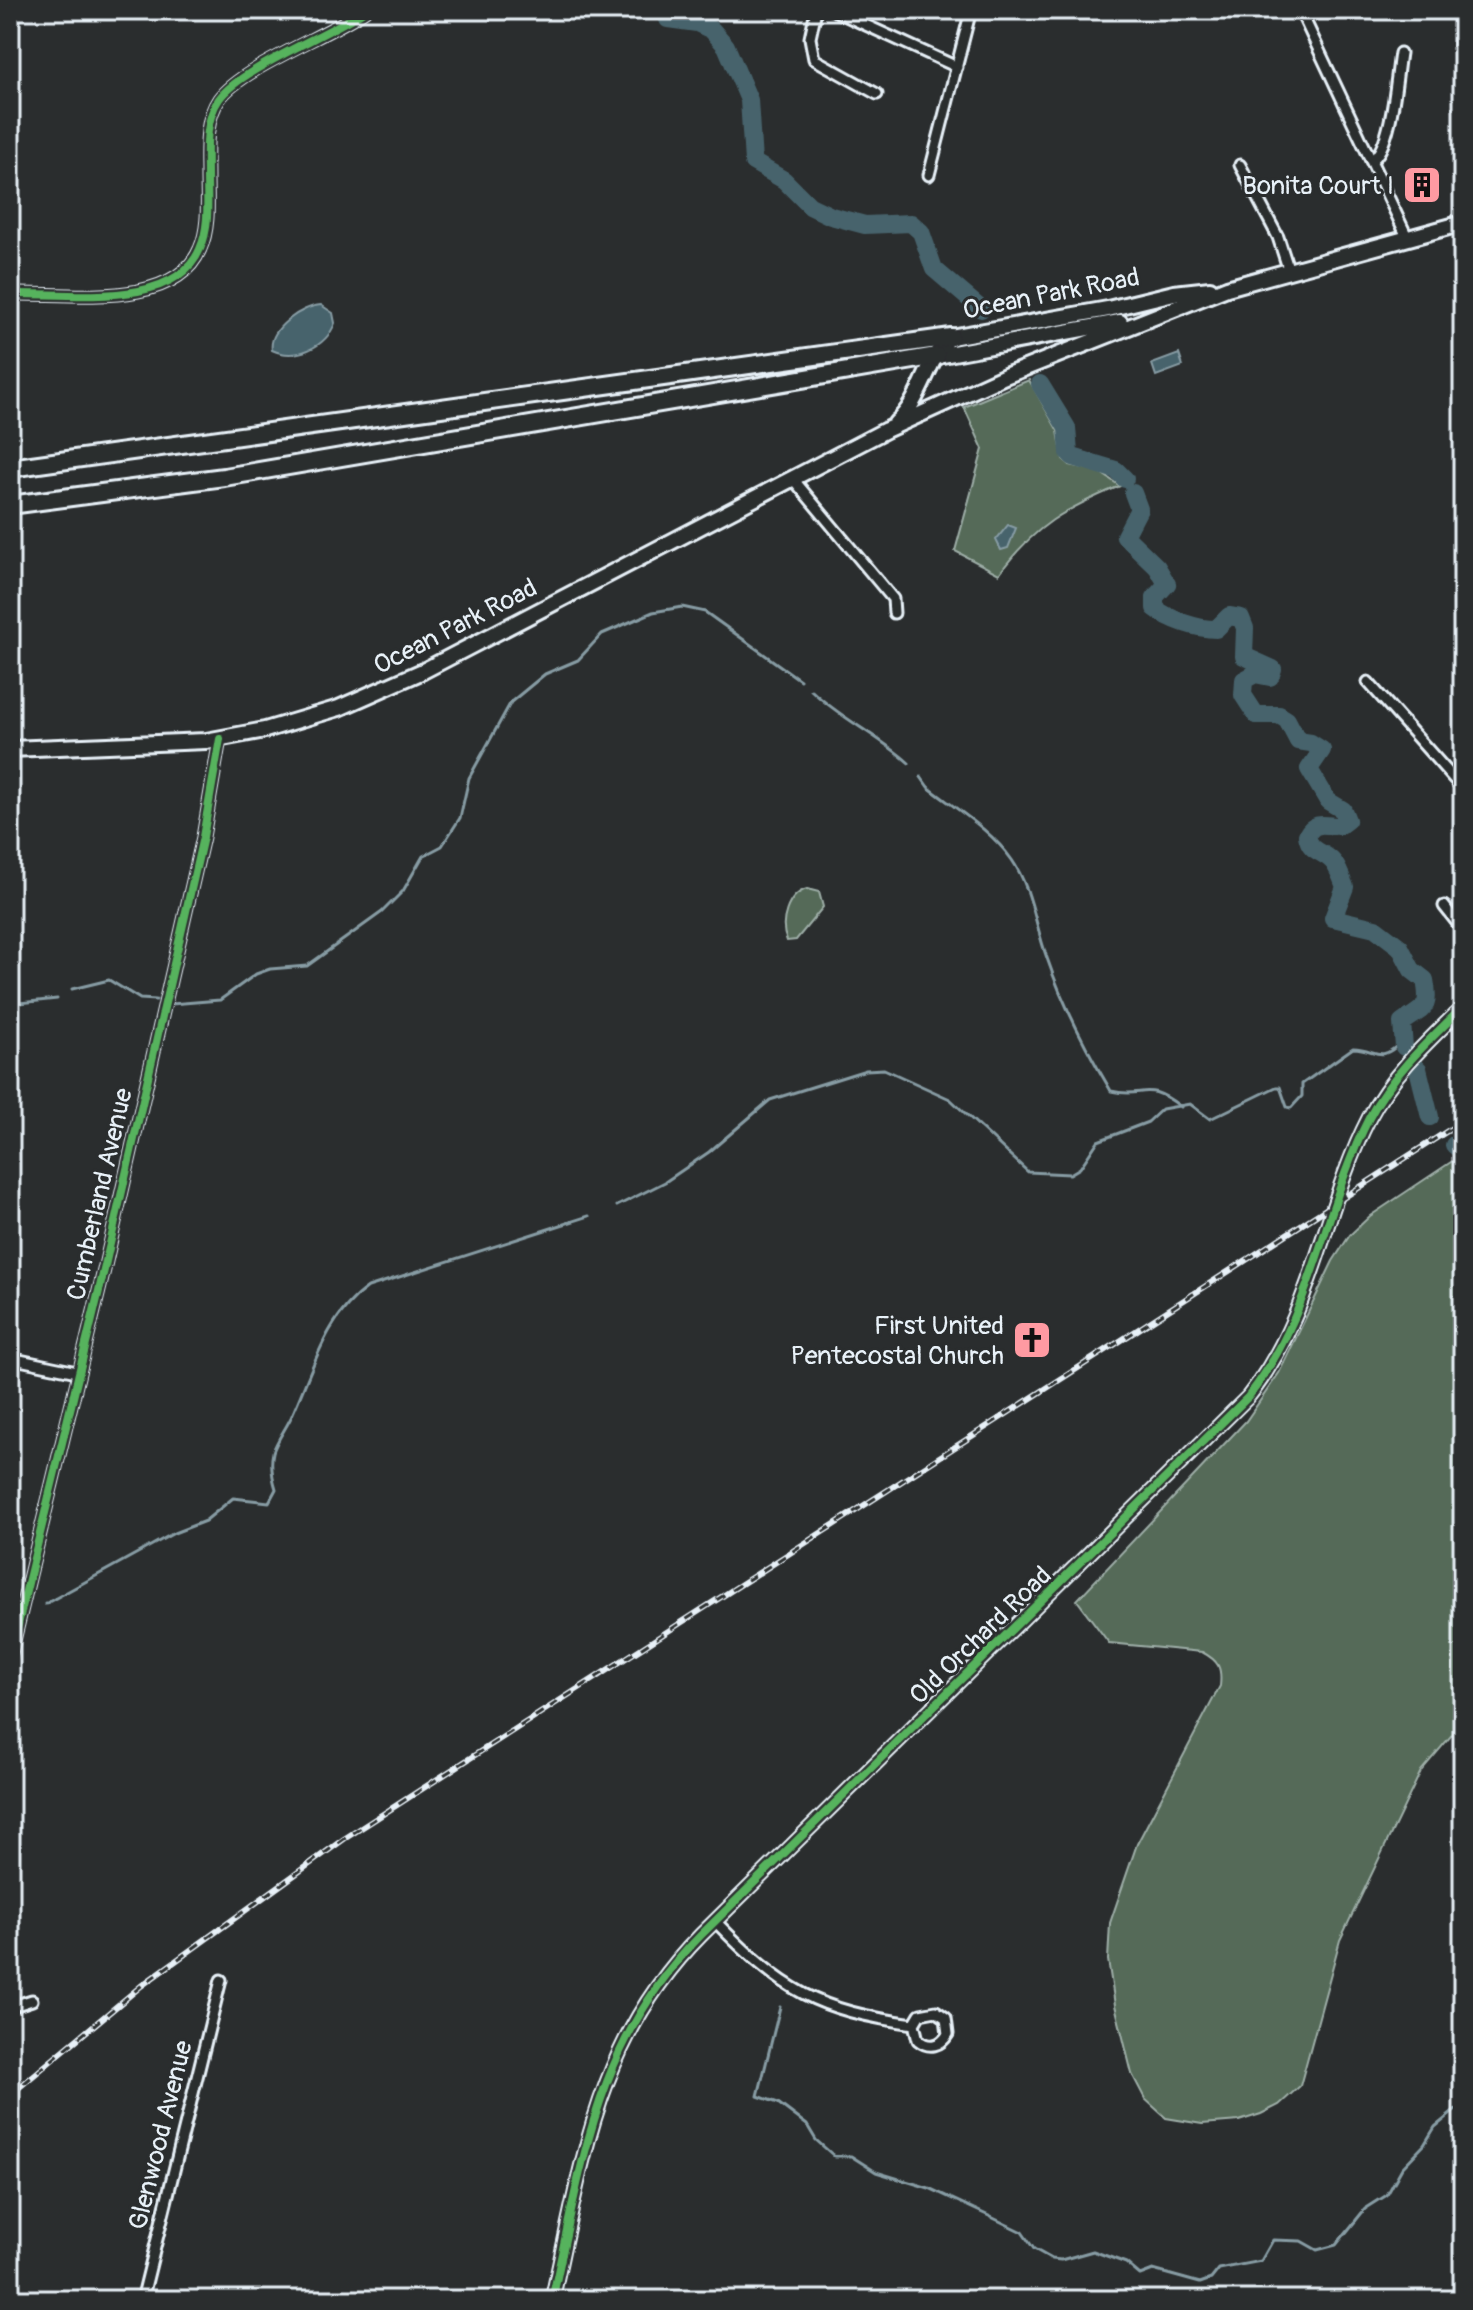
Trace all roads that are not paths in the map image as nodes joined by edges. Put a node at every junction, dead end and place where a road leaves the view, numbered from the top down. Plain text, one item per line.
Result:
1 (365, 10) edge
2 (816, 10) edge
3 (833, 10) edge
4 (971, 10) edge
5 (1304, 12) edge
6 (1400, 53) dead end
7 (957, 67) junction
8 (877, 94) dead end
9 (1371, 161) junction
10 (1240, 165) dead end
11 (929, 175) dead end
12 (1463, 223) edge
13 (1408, 239) junction
14 (1289, 271) junction
15 (1227, 288) junction
16 (10, 294) edge
17 (1178, 307) junction
18 (951, 337) junction
19 (937, 356) junction
20 (925, 383) junction
21 (946, 403) junction
22 (886, 430) junction
23 (10, 468) edge
24 (793, 479) junction
25 (10, 505) edge
26 (894, 613) dead end
27 (1368, 682) dead end
28 (220, 739) junction
29 (10, 749) edge
30 (1463, 789) edge
31 (1444, 906) dead end
32 (1463, 930) edge
33 (1463, 1007) edge
34 (10, 1358) edge
35 (77, 1372) junction
36 (10, 1657) edge
37 (715, 1921) junction
38 (221, 1980) dead end
39 (32, 2000) dead end
40 (10, 2007) edge
41 (914, 2024) dead end
42 (142, 2300) edge
43 (552, 2300) edge

1 - 16 street
2 - 8 street
3 - 7 street
4 - 7 street
5 - 9 street
6 - 9 street
7 - 11 street
9 - 13 street
10 - 14 street
12 - 13 main road, Ocean Park Road
13 - 14 main road, Ocean Park Road
14 - 15 main road, Ocean Park Road
15 - 17 main road, Ocean Park Road
15 - 18 main road, Ocean Park Road
17 - 19 main road
17 - 21 main road, Ocean Park Road
18 - 19 main road, Ocean Park Road
18 - 23 highway
19 - 20 main road, Ocean Park Road
19 - 25 highway
20 - 21 main road
20 - 22 main road, Ocean Park Road
21 - 22 main road, Ocean Park Road
22 - 24 main road, Ocean Park Road
24 - 26 street
24 - 28 main road, Ocean Park Road
27 - 30 street
28 - 29 main road, Ocean Park Road
28 - 35 street, Cumberland Avenue
31 - 32 street
33 - 37 street, Old Orchard Road
34 - 35 street
35 - 36 street, Cumberland Avenue
37 - 41 street
37 - 43 street, Old Orchard Road
38 - 42 street, Glenwood Avenue
39 - 40 street

